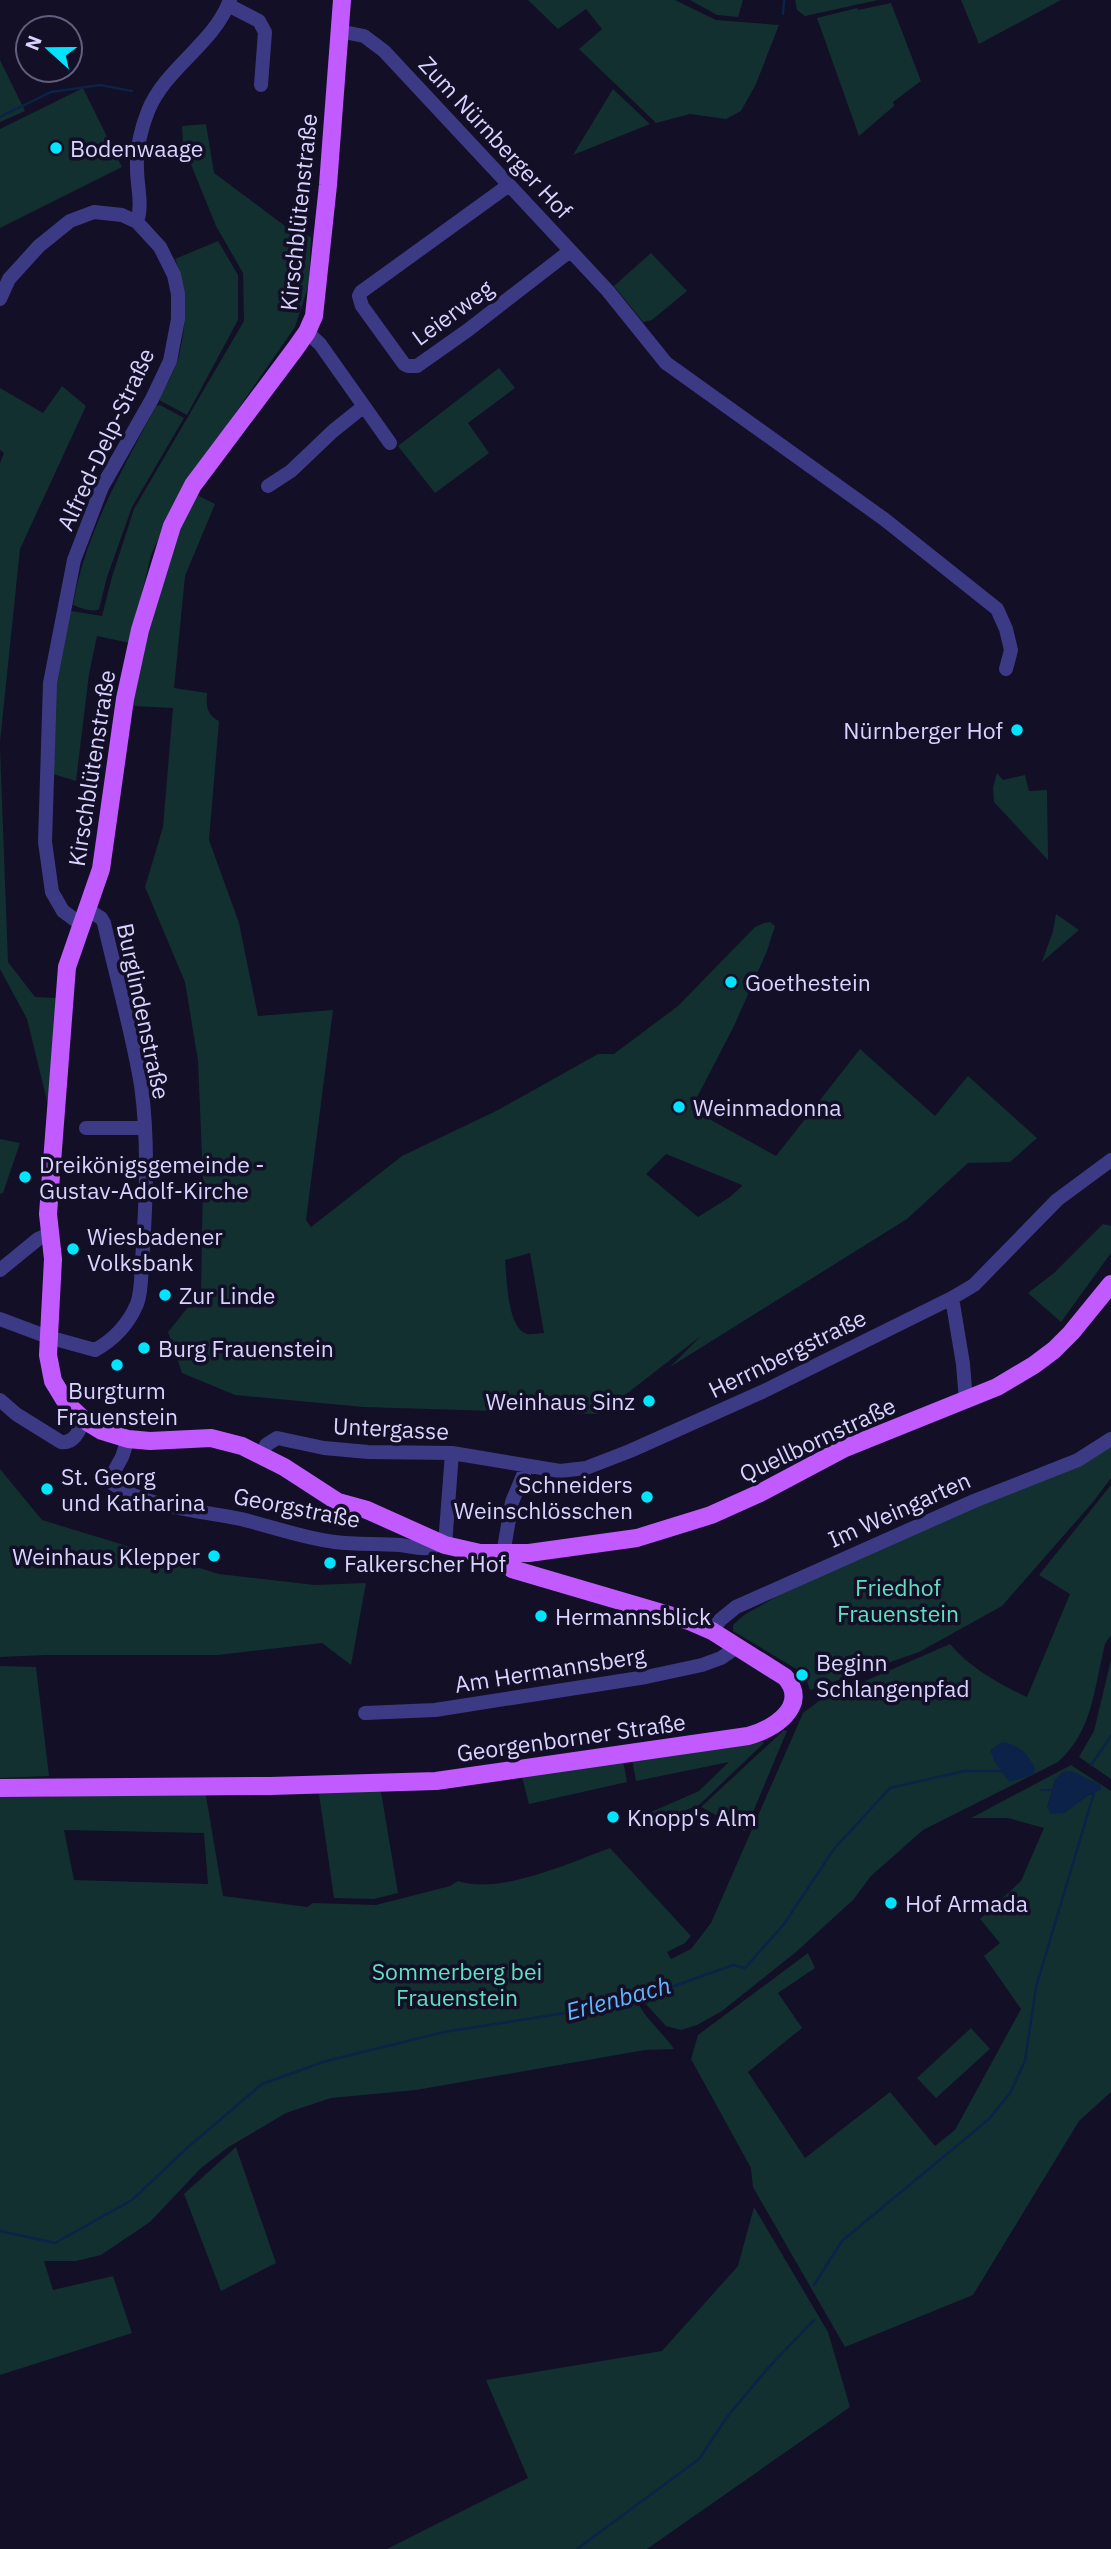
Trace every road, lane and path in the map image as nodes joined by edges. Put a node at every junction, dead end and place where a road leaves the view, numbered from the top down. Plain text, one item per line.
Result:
1 (342, 0) edge
2 (229, 3) edge
3 (340, 31) junction
4 (261, 85) dead end
5 (509, 185) junction
6 (137, 222) junction
7 (570, 251) junction
8 (0, 299) edge
9 (307, 332) junction
10 (363, 407) junction
11 (390, 443) dead end
12 (268, 486) dead end
13 (1006, 669) dead end
14 (85, 918) junction
15 (86, 1128) dead end
16 (144, 1128) junction
17 (1111, 1160) edge
18 (50, 1234) junction
19 (0, 1270) edge
20 (1111, 1284) edge
21 (952, 1298) junction
22 (0, 1319) edge
23 (48, 1337) junction
24 (0, 1400) edge
25 (966, 1401) junction
26 (84, 1420) junction
27 (128, 1439) junction
28 (1111, 1439) edge
29 (452, 1453) junction
30 (262, 1455) junction
31 (527, 1465) junction
32 (443, 1544) junction
33 (503, 1554) junction
34 (712, 1631) junction
35 (737, 1647) junction
36 (365, 1713) dead end
37 (0, 1788) edge

1 - 3 main road, Kirschblütenstraße
2 - 4 street
2 - 6 street
3 - 5 street, Zum Nürnberger Hof
3 - 9 main road, Kirschblütenstraße
5 - 7 street, Zum Nürnberger Hof
5 - 7 street, Leierweg
6 - 8 street
6 - 14 street, Alfred-Delp-Straße
7 - 13 street, Zum Nürnberger Hof
9 - 10 street
9 - 14 main road, Kirschblütenstraße
10 - 11 street
10 - 12 street
14 - 16 street, Burglindenstraße
14 - 18 main road, Kirschblütenstraße
15 - 16 street, Burglindenstraße
16 - 23 street, Burglindenstraße
17 - 21 street, Herrnbergstraße
18 - 19 street
18 - 23 main road, Kirschblütenstraße
20 - 25 main road, Quellbornstraße
21 - 25 street
21 - 31 street, Herrnbergstraße
22 - 23 street, Burglindenstraße
23 - 26 main road, Kirschblütenstraße
24 - 26 street
25 - 33 main road, Quellbornstraße
26 - 27 main road, Kirschblütenstraße
27 - 30 main road, Kirschblütenstraße
27 - 32 street, Georgstraße
28 - 34 street, Im Weingarten
29 - 30 street, Untergasse
29 - 31 street, Untergasse
29 - 32 street
30 - 32 main road, Kirschblütenstraße
31 - 33 street
32 - 33 main road, Kirschblütenstraße
33 - 34 main road, Georgenborner Straße
34 - 35 main road, Georgenborner Straße
35 - 36 street, Am Hermannsberg
35 - 37 main road, Georgenborner Straße

